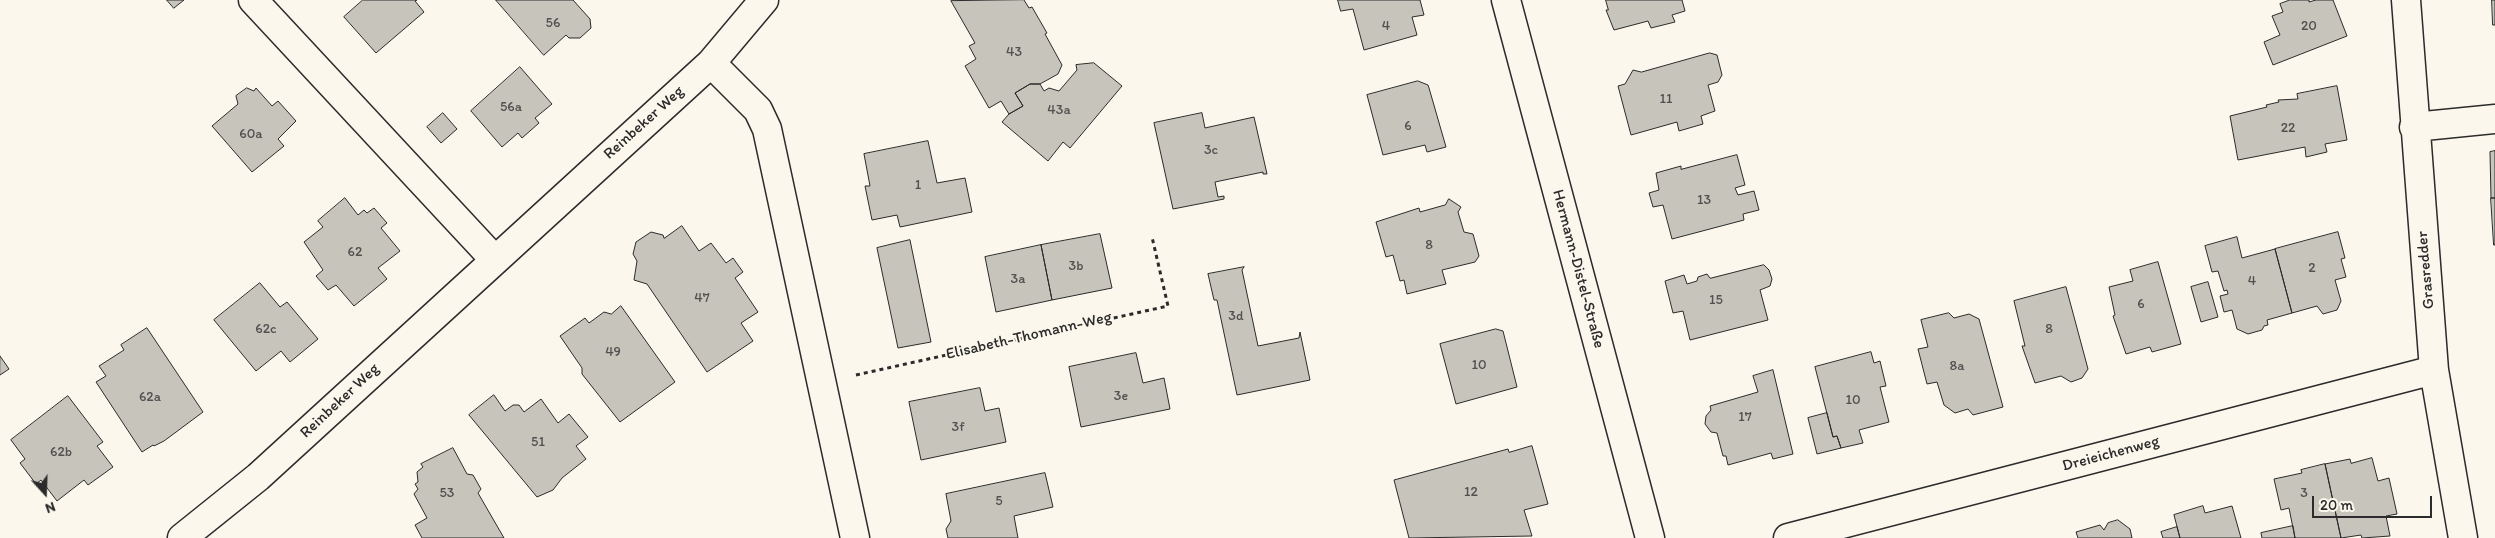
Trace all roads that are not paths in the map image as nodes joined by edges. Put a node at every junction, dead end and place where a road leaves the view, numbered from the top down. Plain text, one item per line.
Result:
1 (253, 0) edge
2 (764, 0) edge
3 (1506, 0) edge
4 (2406, 0) edge
5 (711, 63) junction
6 (2495, 119) edge
7 (2414, 126) junction
8 (494, 259) junction
9 (2434, 370) junction
10 (182, 538) edge
11 (856, 538) edge
12 (1650, 538) edge
13 (1788, 538) edge
14 (2463, 538) edge

1 - 8 street
2 - 5 street, Reinbeker Weg
3 - 12 street, Hermann-Distel-Straße
4 - 7 street, Grasredder
5 - 8 street, Reinbeker Weg
5 - 11 street
6 - 7 street
7 - 9 street, Grasredder
8 - 10 street, Reinbeker Weg
9 - 13 street, Dreieichenweg
9 - 14 street, Grasredder

